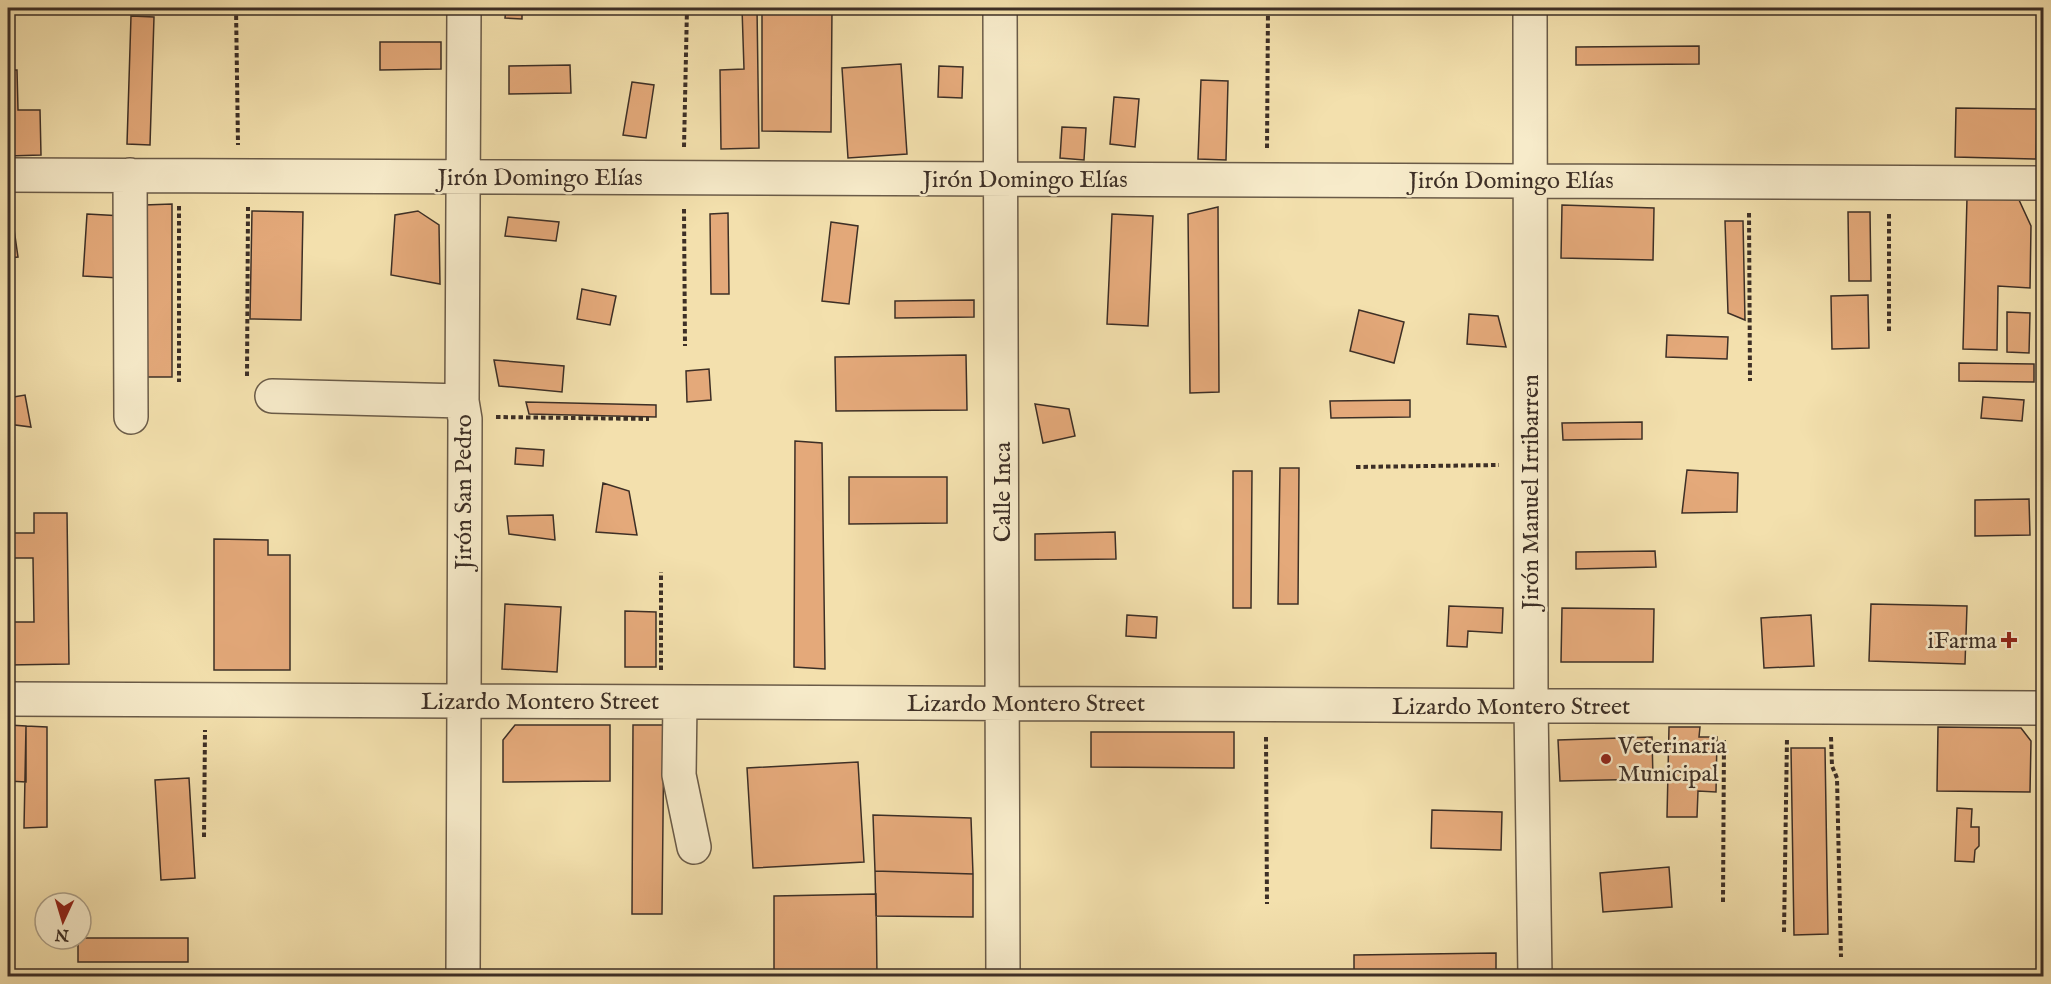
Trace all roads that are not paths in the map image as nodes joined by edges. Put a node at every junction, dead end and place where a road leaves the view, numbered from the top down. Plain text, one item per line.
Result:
1 (464, 8) edge
2 (1000, 8) edge
3 (1530, 8) edge
4 (8, 175) edge
5 (130, 175) junction
6 (464, 176) junction
7 (1001, 178) junction
8 (1529, 180) junction
9 (2043, 183) edge
10 (260, 391) road end
11 (463, 409) junction
12 (130, 417) dead end
13 (8, 699) edge
14 (463, 701) junction
15 (670, 702) junction
16 (1003, 703) junction
17 (1531, 706) junction
18 (2043, 708) edge
19 (694, 847) dead end
20 (463, 976) edge
21 (1003, 976) edge
22 (1535, 976) edge

1 - 6 street, Jirón San Pedro
2 - 7 street, Calle Inca
3 - 8 street, Jirón Manuel Irribarren
4 - 5 street, Jirón Domingo Elías
5 - 6 street, Jirón Domingo Elías
5 - 12 street
6 - 7 street, Jirón Domingo Elías
6 - 11 street, Jirón San Pedro
7 - 8 street, Jirón Domingo Elías
7 - 16 street, Calle Inca
8 - 9 street, Jirón Domingo Elías
8 - 17 street, Jirón Manuel Irribarren
10 - 11 street
11 - 14 street, Jirón San Pedro
13 - 14 street, Lizardo Montero Street
14 - 15 street, Lizardo Montero Street
14 - 20 street, Jirón San Pedro
15 - 16 street, Lizardo Montero Street
15 - 19 street
16 - 17 street, Lizardo Montero Street
16 - 21 street, Calle Inca
17 - 18 street, Lizardo Montero Street
17 - 22 street, Jirón Manuel Irribarren

